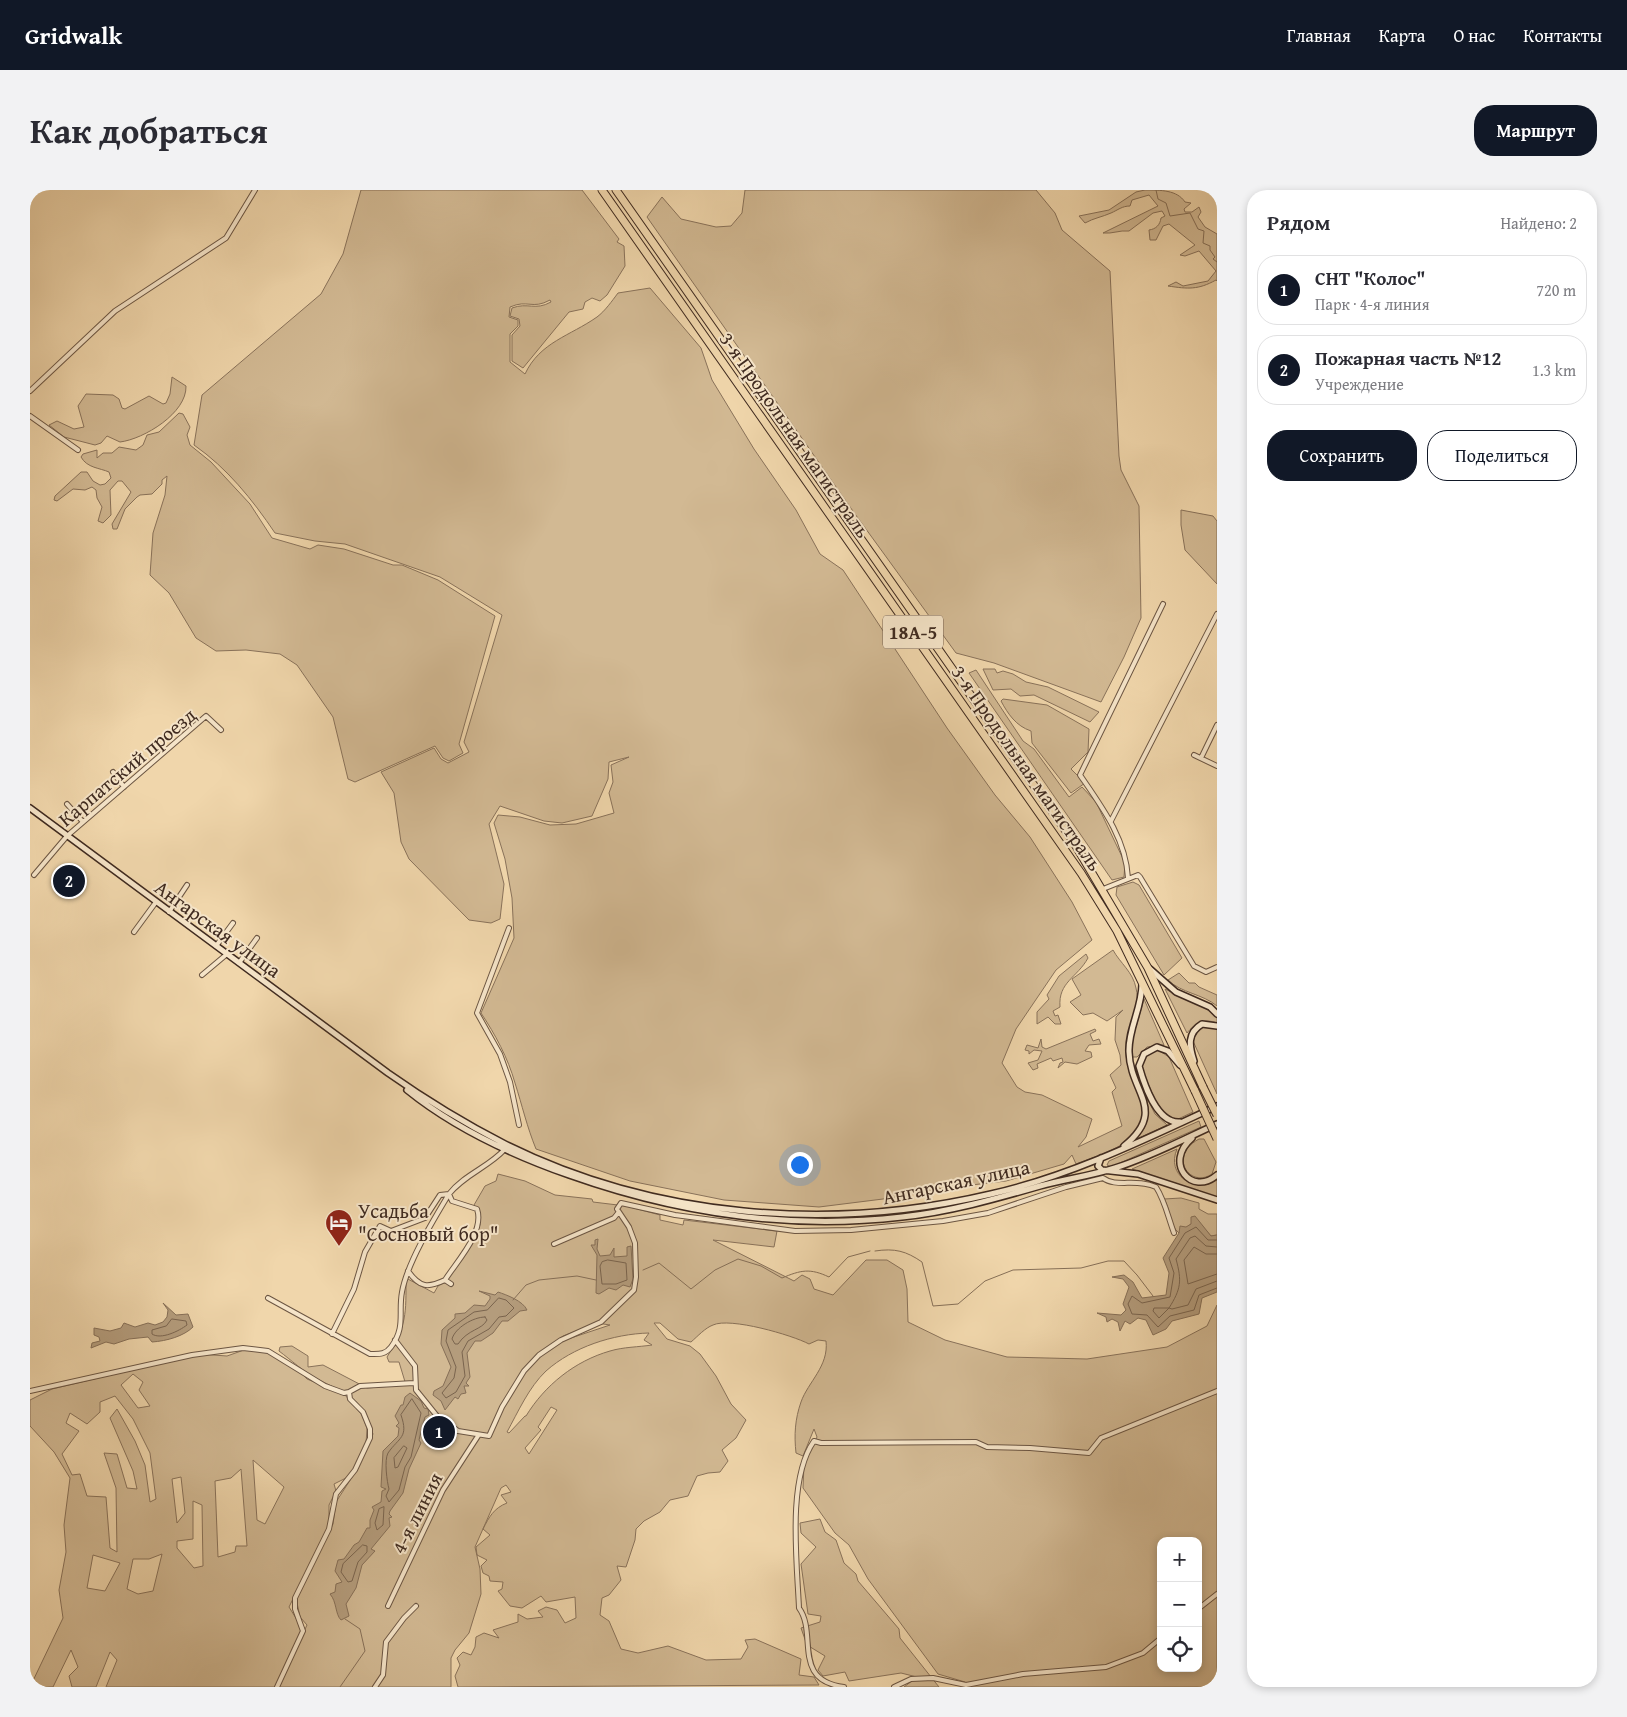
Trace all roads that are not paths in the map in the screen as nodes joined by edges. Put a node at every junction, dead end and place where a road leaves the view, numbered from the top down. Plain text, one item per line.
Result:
1 (255, 190) edge
2 (602, 190) edge
3 (616, 190) edge
4 (30, 391) edge
5 (30, 416) edge
6 (78, 450) dead end
7 (1163, 604) dead end
8 (1217, 614) edge
9 (1217, 725) edge
10 (221, 730) dead end
11 (1194, 755) dead end
12 (1201, 758) junction
13 (1217, 766) edge
14 (113, 772) dead end
15 (124, 787) junction
16 (67, 804) dead end
17 (30, 808) edge
18 (1111, 821) junction
19 (83, 822) junction
20 (67, 836) junction
21 (34, 875) dead end
22 (1128, 878) junction
23 (187, 884) dead end
24 (1103, 889) junction
25 (156, 902) junction
26 (169, 912) junction
27 (233, 923) dead end
28 (509, 928) dead end
29 (134, 932) dead end
30 (257, 938) dead end
31 (216, 946) junction
32 (226, 954) junction
33 (239, 963) junction
34 (1217, 967) edge
35 (1148, 968) junction
36 (202, 975) dead end
37 (1140, 975) junction
38 (1217, 1014) edge
39 (1217, 1026) edge
40 (388, 1073) junction
41 (1203, 1087) junction
42 (1195, 1091) junction
43 (1217, 1106) edge
44 (1217, 1115) edge
45 (1187, 1120) junction
46 (1217, 1124) edge
47 (519, 1125) dead end
48 (1197, 1133) junction
49 (1217, 1139) edge
50 (505, 1149) junction
51 (1102, 1158) junction
52 (1107, 1171) junction
53 (1217, 1174) edge
54 (449, 1194) junction
55 (1217, 1200) edge
56 (618, 1214) junction
57 (1174, 1233) dead end
58 (554, 1244) dead end
59 (408, 1271) junction
60 (444, 1280) junction
61 (451, 1284) dead end
62 (268, 1298) dead end
63 (332, 1334) junction
64 (395, 1340) junction
65 (414, 1383) junction
66 (30, 1391) edge
67 (1217, 1391) edge
68 (349, 1392) junction
69 (478, 1436) junction
70 (1217, 1594) edge
71 (388, 1606) dead end
72 (416, 1606) dead end
73 (1202, 1606) edge
74 (1157, 1641) edge
75 (276, 1687) edge
76 (375, 1687) edge
77 (844, 1687) edge
78 (894, 1687) edge

1 - 4 street
2 - 37 highway, 3-я Продольная магистраль / 18А-5
3 - 24 highway, 3-я Продольная магистраль / 18А-5
5 - 6 street
7 - 18 street
8 - 18 street
9 - 12 street
10 - 15 street, Карпатский проезд
11 - 12 street
12 - 13 street
14 - 15 street
15 - 19 street, Карпатский проезд
16 - 19 street
17 - 20 main road, Ангарская улица
18 - 22 street
19 - 20 street, Карпатский проезд
20 - 21 street, Карпатский проезд
20 - 25 main road, Ангарская улица
22 - 24 street
22 - 34 street
23 - 26 street
24 - 35 highway, 3-я Продольная магистраль / 18А-5
25 - 26 main road, Ангарская улица
25 - 29 street
26 - 31 main road, Ангарская улица
27 - 31 street
28 - 47 street
30 - 33 street
31 - 32 main road, Ангарская улица
32 - 33 main road, Ангарская улица
32 - 36 street
33 - 40 main road, Ангарская улица
35 - 38 main road
35 - 41 highway, 3-я Продольная магистраль / 18А-5
37 - 42 highway, 3-я Продольная магистраль / 18А-5
37 - 51 main road
39 - 41 main road
40 - 50 main road, Ангарская улица
40 - 51 main road, Ангарская улица
41 - 44 highway, 3-я Продольная магистраль / 18А-5, bridge
42 - 45 main road
42 - 49 highway, 3-я Продольная магистраль / 18А-5, bridge
43 - 45 main road, Ангарская улица
45 - 51 main road, Ангарская улица
46 - 48 main road, Ангарская улица
48 - 52 main road, Ангарская улица
48 - 53 main road
50 - 52 main road, Ангарская улица
50 - 54 street
51 - 52 main road
52 - 55 main road
54 - 59 street
54 - 60 street
54 - 63 street
56 - 57 street
56 - 58 street
56 - 69 street, 4-я линия
59 - 60 street
59 - 64 street
60 - 61 street
62 - 63 street
63 - 64 street
64 - 65 street
65 - 68 street
65 - 69 street
66 - 68 street
67 - 77 street
68 - 75 street
69 - 71 street, 4-я линия
70 - 73 street
72 - 76 street
74 - 78 street

